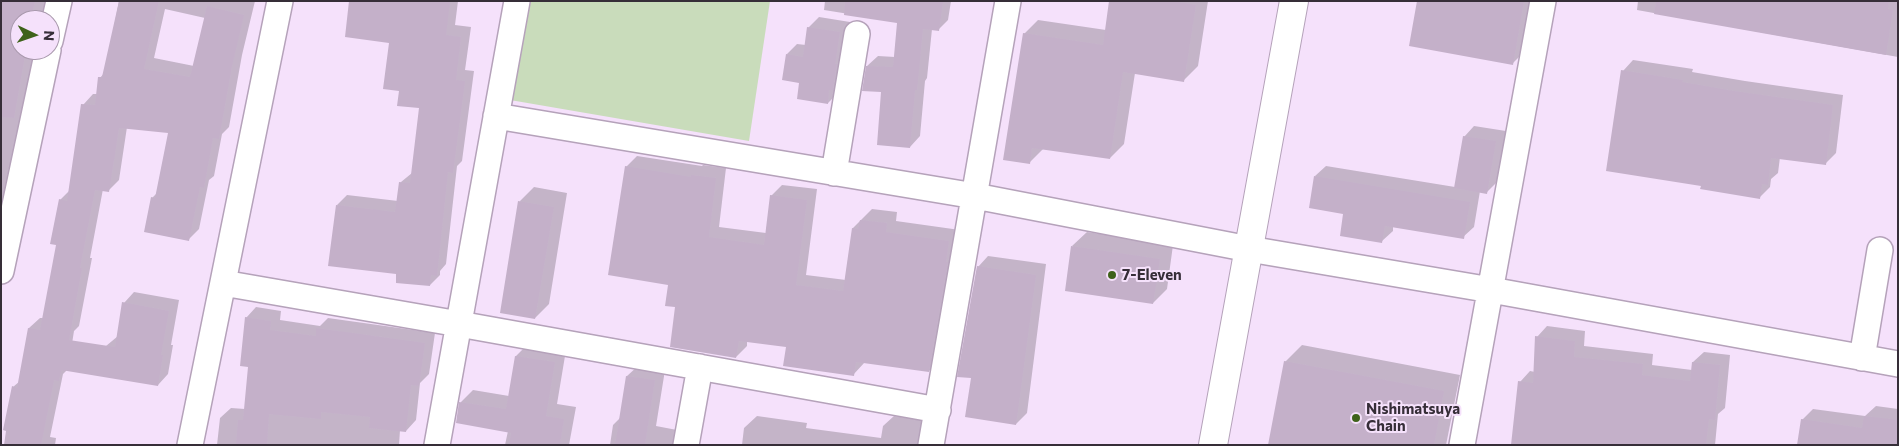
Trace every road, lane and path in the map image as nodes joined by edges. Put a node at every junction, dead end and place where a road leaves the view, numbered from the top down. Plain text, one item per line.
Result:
1 (280, 1) edge
2 (516, 1) edge
3 (1008, 1) edge
4 (1294, 1) edge
5 (1544, 1) edge
6 (857, 34) dead end
7 (46, 60) edge
8 (496, 116) junction
9 (834, 173) junction
10 (975, 196) junction
11 (1249, 249) junction
12 (1880, 250) dead end
13 (1, 271) edge
14 (223, 283) junction
15 (1491, 290) junction
16 (459, 324) junction
17 (1862, 358) junction
18 (1898, 364) edge
19 (700, 367) junction
20 (938, 410) junction
21 (190, 445) edge
22 (437, 445) edge
23 (686, 445) edge
24 (932, 445) edge
25 (1213, 445) edge
26 (1462, 445) edge

1 - 14 street
2 - 8 street
3 - 10 street
4 - 11 street
5 - 15 street
6 - 9 street
7 - 13 street
8 - 9 street
8 - 16 street
9 - 10 street
10 - 11 street
10 - 20 street
11 - 15 street
11 - 25 street
12 - 17 street
14 - 16 street
14 - 21 street
15 - 17 street
15 - 26 street
16 - 19 street
16 - 22 street
17 - 18 street
19 - 20 street
19 - 23 street
20 - 24 street

